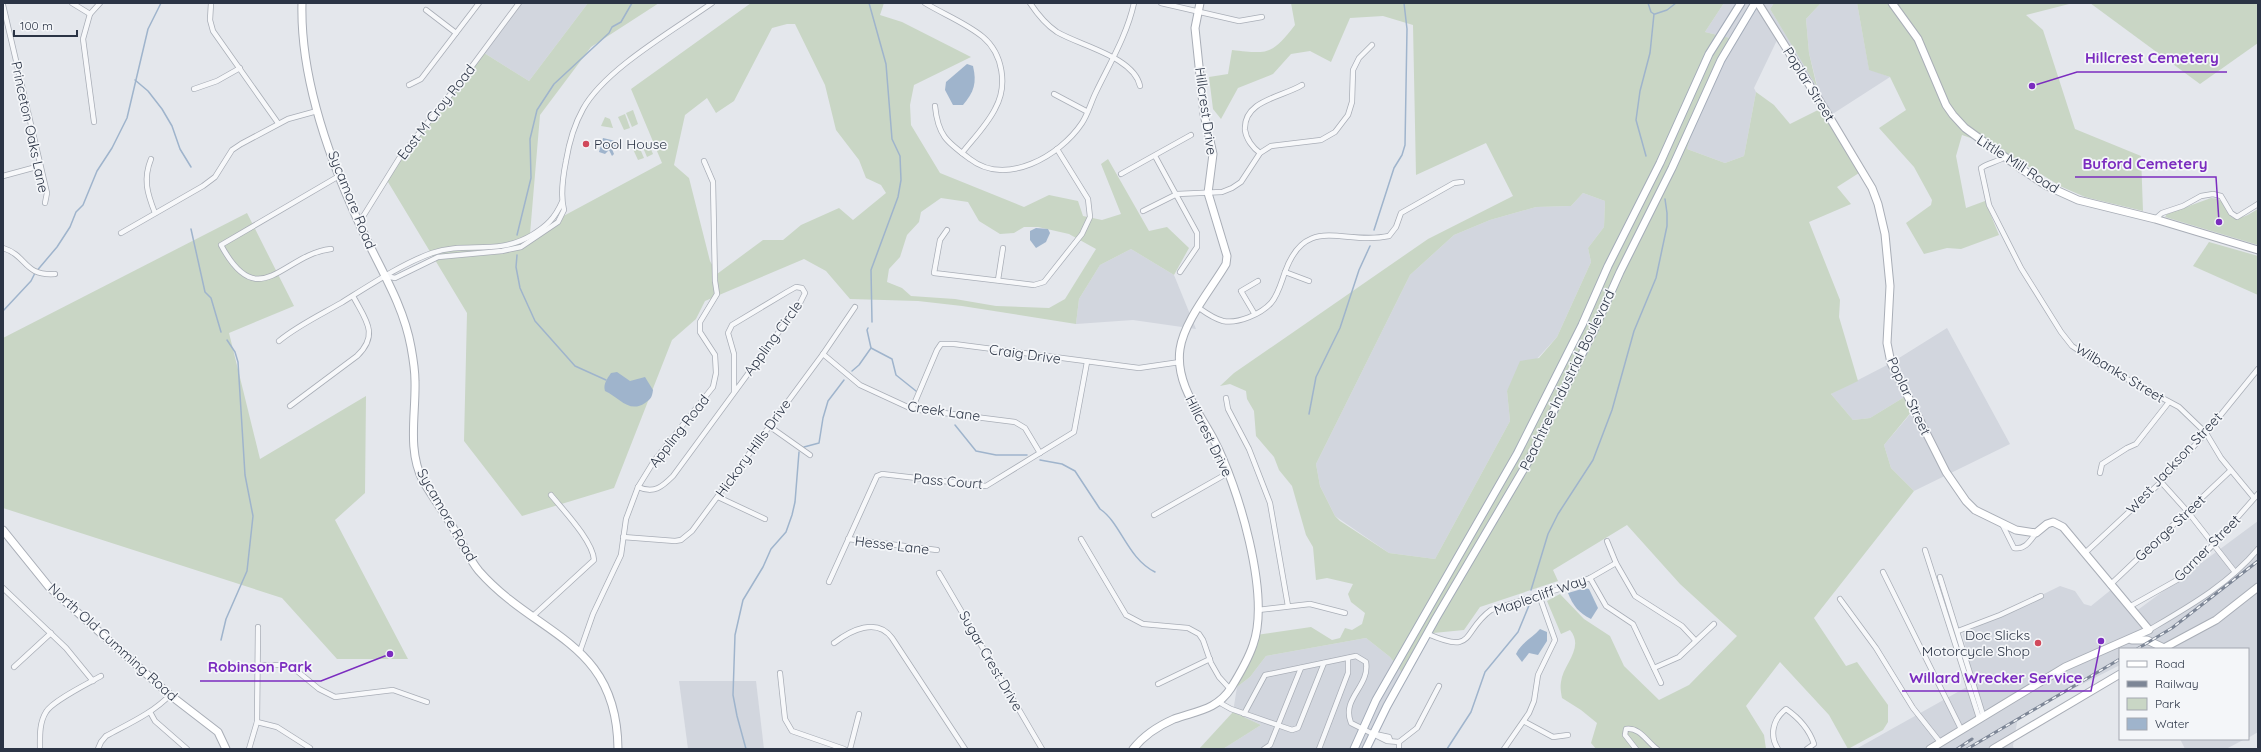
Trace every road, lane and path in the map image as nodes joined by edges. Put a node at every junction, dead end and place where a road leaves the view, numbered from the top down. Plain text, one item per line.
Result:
1 (72, 3) edge
2 (100, 3) edge
3 (211, 3) edge
4 (302, 3) edge
5 (479, 3) edge
6 (519, 3) edge
7 (712, 3) edge
8 (925, 3) edge
9 (1030, 3) edge
10 (1134, 3) edge
11 (1161, 3) edge
12 (1200, 3) edge
13 (1741, 3) edge
14 (1755, 3) edge
15 (1758, 3) edge
16 (1892, 3) edge
17 (3, 5) edge
18 (426, 10) dead end
19 (1198, 11) junction
20 (90, 14) junction
21 (1262, 17) dead end
22 (456, 33) junction
23 (1372, 45) dead end
24 (1112, 58) junction
25 (240, 68) junction
26 (409, 84) dead end
27 (1302, 85) dead end
28 (1140, 86) dead end
29 (194, 89) dead end
30 (1054, 94) dead end
31 (935, 106) dead end
32 (317, 110) junction
33 (1086, 111) junction
34 (94, 122) dead end
35 (278, 123) junction
36 (1191, 135) dead end
37 (1056, 149) junction
38 (962, 153) junction
39 (1260, 153) junction
40 (1155, 156) junction
41 (2005, 157) junction
42 (151, 159) dead end
43 (704, 161) dead end
44 (40, 166) junction
45 (1121, 174) dead end
46 (3, 176) edge
47 (339, 176) junction
48 (1462, 182) dead end
49 (1649, 186) junction
50 (1661, 192) junction
51 (1208, 193) junction
52 (1177, 194) junction
53 (45, 203) dead end
54 (2258, 204) edge
55 (1143, 212) dead end
56 (156, 213) junction
57 (2155, 219) junction
58 (359, 223) junction
59 (947, 230) dead end
60 (121, 233) dead end
61 (3, 248) edge
62 (1003, 248) dead end
63 (331, 249) dead end
64 (2258, 250) edge
65 (1180, 272) dead end
66 (1285, 272) junction
67 (55, 274) dead end
68 (386, 276) junction
69 (998, 280) junction
70 (1258, 281) dead end
71 (1309, 281) dead end
72 (353, 296) junction
73 (855, 307) dead end
74 (1199, 308) junction
75 (1254, 314) junction
76 (279, 341) dead end
77 (823, 354) junction
78 (1087, 362) junction
79 (1180, 362) junction
80 (2258, 370) edge
81 (734, 392) junction
82 (1226, 398) dead end
83 (2169, 402) junction
84 (290, 406) dead end
85 (912, 409) junction
86 (769, 426) junction
87 (2206, 433) junction
88 (1040, 453) junction
89 (810, 455) dead end
90 (2230, 471) junction
91 (2100, 472) dead end
92 (1228, 473) junction
93 (2161, 482) junction
94 (638, 487) junction
95 (551, 495) dead end
96 (2256, 496) edge
97 (718, 497) junction
98 (2188, 512) junction
99 (1154, 515) dead end
100 (765, 519) dead end
101 (2002, 524) junction
102 (3, 530) edge
103 (2036, 533) junction
104 (623, 538) junction
105 (848, 539) junction
106 (1081, 539) dead end
107 (1607, 542) dead end
108 (2214, 544) junction
109 (2258, 549) edge
110 (937, 550) dead end
111 (1925, 550) dead end
112 (2085, 553) junction
113 (1616, 563) junction
114 (1883, 572) dead end
115 (2235, 572) junction
116 (939, 573) dead end
117 (1940, 577) dead end
118 (1590, 578) junction
119 (829, 582) dead end
120 (2110, 585) junction
121 (2258, 587) edge
122 (3, 588) edge
123 (1539, 595) junction
124 (2041, 596) dead end
125 (1840, 599) dead end
126 (1288, 606) junction
127 (2129, 607) junction
128 (1258, 610) junction
129 (1345, 613) dead end
130 (533, 616) junction
131 (1714, 624) dead end
132 (258, 627) dead end
133 (2149, 630) junction
134 (1958, 631) junction
135 (51, 634) junction
136 (1428, 634) junction
137 (1695, 640) junction
138 (2128, 640) junction
139 (834, 643) dead end
140 (2163, 648) edge
141 (580, 651) junction
142 (1348, 658) junction
143 (1210, 659) junction
144 (1324, 663) junction
145 (259, 665) junction
146 (14, 667) dead end
147 (1301, 668) junction
148 (1654, 668) junction
149 (780, 673) dead end
150 (2119, 675) edge
151 (101, 676) dead end
152 (93, 681) junction
153 (1661, 683) dead end
154 (1158, 684) dead end
155 (1439, 686) dead end
156 (1230, 689) junction
157 (170, 695) junction
158 (1221, 701) junction
159 (427, 702) dead end
160 (150, 712) junction
161 (859, 714) dead end
162 (1244, 714) junction
163 (1981, 717) junction
164 (257, 722) junction
165 (1524, 722) junction
166 (1278, 725) junction
167 (1363, 728) junction
168 (1962, 729) junction
169 (1375, 733) junction
170 (1568, 734) dead end
171 (1399, 742) junction
172 (1940, 742) junction
173 (310, 748) dead end
174 (40, 749) edge
175 (98, 749) edge
176 (187, 749) edge
177 (226, 749) edge
178 (249, 749) edge
179 (618, 749) edge
180 (844, 749) edge
181 (850, 749) edge
182 (965, 749) edge
183 (1042, 749) edge
184 (1133, 749) edge
185 (1264, 749) edge
186 (1319, 749) edge
187 (1354, 749) edge
188 (1366, 749) edge
189 (1399, 749) edge
190 (1504, 749) edge
191 (1636, 749) edge
192 (1657, 749) edge
193 (1778, 749) edge
194 (1807, 749) edge
195 (1930, 749) edge
196 (1993, 749) edge

1 - 20 street
2 - 20 street
3 - 25 street
4 - 32 street, Sycamore Road
5 - 22 street
6 - 58 street, East M Croy Road
7 - 68 street
8 - 38 street
9 - 24 street
10 - 24 street
11 - 19 street
12 - 19 street, Hillcrest Drive
13 - 49 street, Peachtree Industrial Boulevard
14 - 50 street, Peachtree Industrial Boulevard
15 - 101 street, Poplar Street
16 - 41 street, Little Mill Road
17 - 44 street, Princeton Oaks Lane
18 - 22 street
19 - 21 street
19 - 51 street, Hillcrest Drive
20 - 34 street
22 - 26 street
23 - 39 street
24 - 28 street
24 - 33 street
25 - 29 street
25 - 35 street
27 - 39 street
30 - 33 street
31 - 38 street
32 - 35 street
32 - 47 street, Sycamore Road
33 - 37 street
35 - 56 street
36 - 40 street
37 - 38 street
37 - 69 street
39 - 51 street
40 - 45 street
40 - 52 street
41 - 57 street, Little Mill Road
41 - 83 street, Wilbanks Street
42 - 56 street
43 - 94 street, Appling Road
44 - 46 street
44 - 53 street, Princeton Oaks Lane
47 - 58 street, Sycamore Road
47 - 63 street
48 - 66 street
49 - 50 street
49 - 167 street, Peachtree Industrial Boulevard
50 - 136 street, Peachtree Industrial Boulevard
51 - 52 street
51 - 74 street, Hillcrest Drive
52 - 55 street
52 - 65 street
54 - 57 street
56 - 60 street
57 - 64 street, Little Mill Road
58 - 68 street, Sycamore Road
59 - 69 street
61 - 67 street
62 - 69 street
66 - 71 street
66 - 75 street
68 - 72 street
68 - 130 street, Sycamore Road
70 - 75 street
72 - 76 street
72 - 84 street
73 - 77 street, Hickory Hills Drive
74 - 75 street
74 - 79 street, Hillcrest Drive
77 - 85 street, Creek Lane
77 - 86 street, Hickory Hills Drive
78 - 79 street, Craig Drive
78 - 85 street, Craig Drive
78 - 88 street, Pass Court
79 - 92 street, Hillcrest Drive
80 - 87 street, West Jackson Street
81 - 81 street, Appling Circle
81 - 94 street, Appling Circle
82 - 126 street
83 - 87 street, Wilbanks Street
83 - 91 street
85 - 88 street, Creek Lane
86 - 89 street
86 - 97 street, Hickory Hills Drive
87 - 90 street, Wilbanks Street
87 - 93 street, West Jackson Street
88 - 105 street, Pass Court
90 - 96 street, Wilbanks Street
90 - 98 street, George Street
92 - 99 street
92 - 128 street, Hillcrest Drive
93 - 98 street
93 - 112 street, West Jackson Street
94 - 104 street, Appling Road
95 - 130 street
96 - 108 street, Garner Street
97 - 100 street
97 - 104 street, Hickory Hills Drive
98 - 108 street
98 - 120 street, George Street
101 - 103 street, Poplar Street
101 - 103 street
102 - 157 street, North Old Cumming Road
103 - 112 street
104 - 141 street, Appling Road
105 - 110 street, Hesse Lane
105 - 119 street, Pass Court
106 - 143 street
107 - 113 street
108 - 115 street
108 - 127 street, Garner Street
109 - 115 street
111 - 163 street
112 - 120 street
113 - 118 street, Maplecliff Way
113 - 137 street
114 - 168 street
115 - 133 street
116 - 183 street, Sugar Crest Drive
117 - 134 street
118 - 123 street, Maplecliff Way
118 - 148 street
120 - 127 street
121 - 140 street
122 - 135 street
123 - 136 street, Maplecliff Way
123 - 165 street
124 - 134 street
125 - 172 street
126 - 128 street
126 - 129 street
127 - 133 street
128 - 156 street, Hillcrest Drive
130 - 141 street, Sycamore Road
131 - 137 street
132 - 145 street
133 - 138 street
134 - 163 street
135 - 146 street
135 - 152 street
136 - 169 street, Peachtree Industrial Boulevard
137 - 148 street
138 - 140 street
138 - 163 street
139 - 182 street
141 - 179 street, Sycamore Road
142 - 144 street
142 - 167 street
142 - 186 street
143 - 154 street
143 - 156 street
144 - 147 street
144 - 166 street
145 - 159 street
145 - 164 street
147 - 162 street
147 - 166 street
148 - 153 street
149 - 180 street
150 - 196 street
151 - 152 street
152 - 174 street
155 - 171 street
156 - 158 street, Hillcrest Drive
157 - 160 street
157 - 177 street, North Old Cumming Road
158 - 162 street
158 - 184 street, Hillcrest Drive
160 - 175 street
160 - 176 street
161 - 181 street
162 - 166 street
163 - 168 street
164 - 173 street
164 - 178 street
165 - 170 street
165 - 190 street
166 - 185 street
167 - 169 street
167 - 187 street, Peachtree Industrial Boulevard
168 - 172 street
169 - 171 street
169 - 188 street, Peachtree Industrial Boulevard
171 - 189 street
172 - 195 street
191 - 192 street
193 - 194 street

